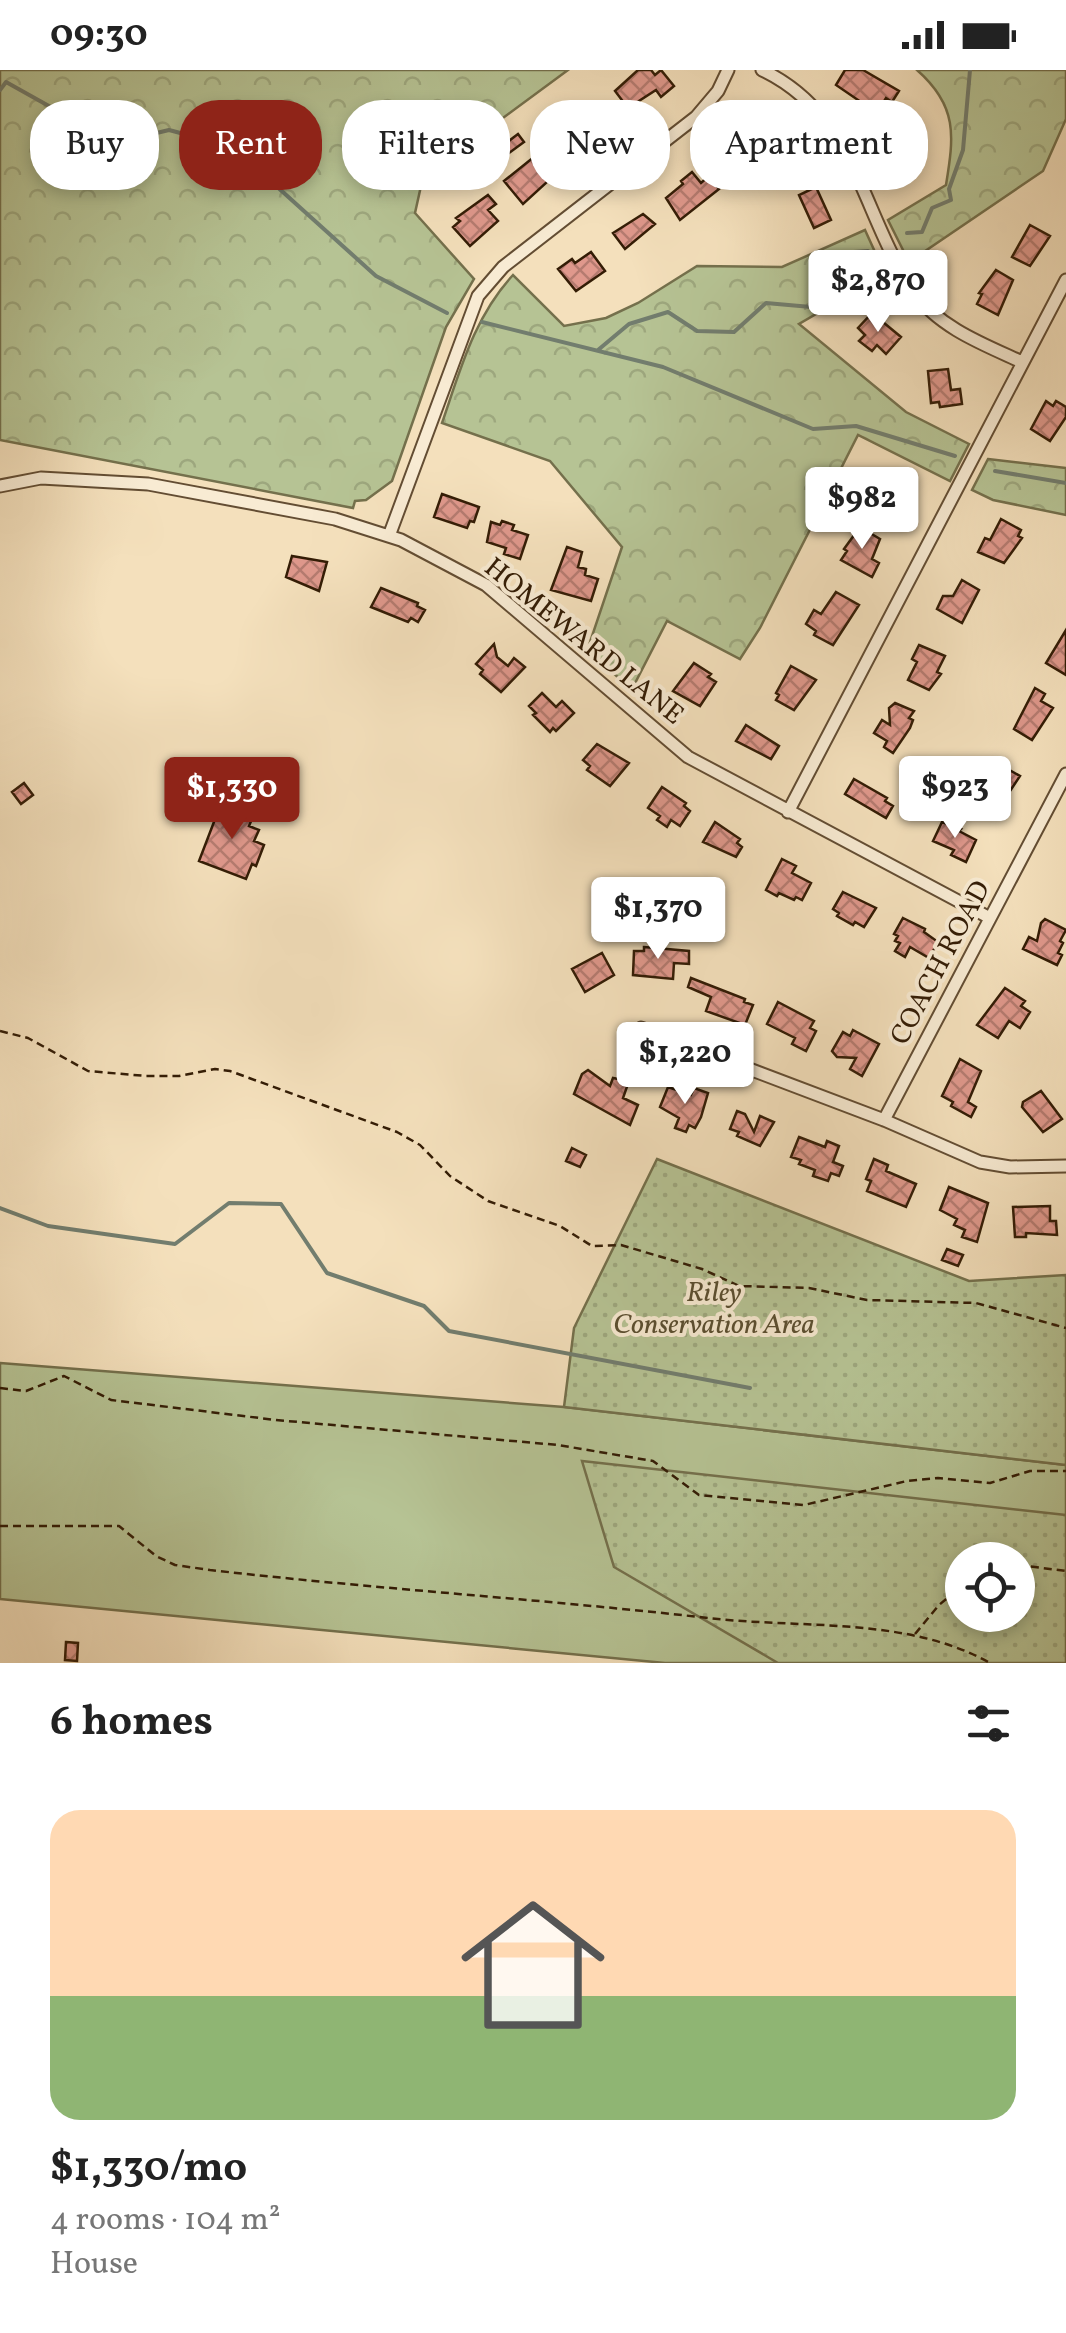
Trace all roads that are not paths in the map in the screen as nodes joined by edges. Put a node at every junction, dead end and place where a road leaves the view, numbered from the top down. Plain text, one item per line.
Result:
1 (728, 70) edge
2 (762, 70) edge
3 (1066, 280) edge
4 (1022, 362) junction
5 (0, 486) edge
6 (389, 536) junction
7 (1066, 774) edge
8 (788, 812) junction
9 (990, 918) junction
10 (641, 1028) dead end
11 (884, 1120) junction
12 (1066, 1166) edge

1 - 6 street
2 - 4 street
3 - 4 street
4 - 8 street
5 - 6 street, HOMEWARD LANE
6 - 8 street, HOMEWARD LANE
7 - 9 street, COACH ROAD
8 - 9 street, HOMEWARD LANE
9 - 11 street, COACH ROAD
10 - 11 street
11 - 12 street

